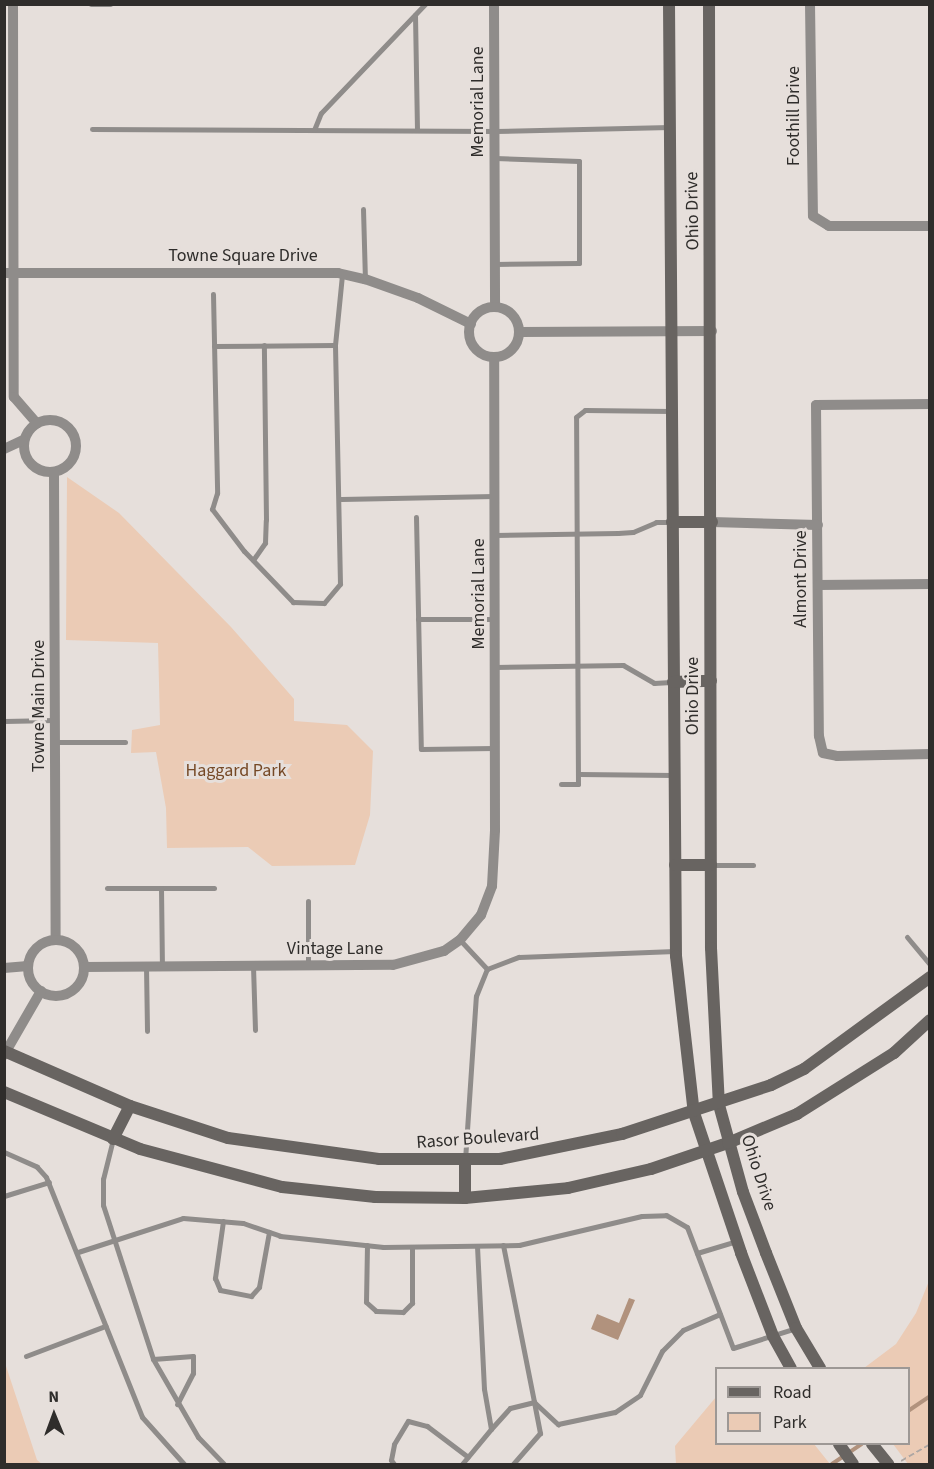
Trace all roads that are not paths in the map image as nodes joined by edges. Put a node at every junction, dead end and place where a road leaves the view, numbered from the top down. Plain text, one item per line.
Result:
1 (13, 4) edge
2 (91, 4) edge
3 (110, 4) edge
4 (425, 4) edge
5 (494, 4) edge
6 (669, 4) edge
7 (709, 4) edge
8 (810, 4) edge
9 (415, 15) junction
10 (9, 115) edge
11 (670, 127) junction
12 (92, 129) dead end
13 (314, 130) junction
14 (417, 130) junction
15 (495, 131) junction
16 (495, 158) junction
17 (363, 209) dead end
18 (930, 226) edge
19 (494, 264) junction
20 (10, 273) edge
21 (342, 274) junction
22 (366, 279) junction
23 (213, 294) dead end
24 (495, 307) junction
25 (471, 324) junction
26 (673, 331) junction
27 (712, 331) junction
28 (520, 332) junction
29 (264, 345) junction
30 (335, 345) junction
31 (214, 346) junction
32 (494, 357) junction
33 (9, 397) edge
34 (930, 404) edge
35 (673, 411) junction
36 (36, 423) junction
37 (24, 440) junction
38 (4, 449) edge
39 (54, 472) junction
40 (494, 496) junction
41 (341, 499) junction
42 (416, 517) dead end
43 (672, 522) junction
44 (712, 522) junction
45 (818, 525) junction
46 (577, 534) junction
47 (495, 535) junction
48 (253, 560) junction
49 (930, 584) edge
50 (818, 585) junction
51 (418, 619) junction
52 (495, 620) junction
53 (578, 666) junction
54 (495, 667) junction
55 (711, 681) junction
56 (673, 682) junction
57 (55, 720) junction
58 (4, 721) edge
59 (54, 742) junction
60 (125, 742) dead end
61 (494, 748) junction
62 (930, 754) edge
63 (579, 774) junction
64 (673, 775) junction
65 (561, 784) dead end
66 (495, 830) joint
67 (711, 865) junction
68 (753, 865) dead end
69 (675, 866) junction
70 (107, 888) dead end
71 (161, 888) junction
72 (214, 888) dead end
73 (308, 901) dead end
74 (907, 937) dead end
75 (56, 940) junction
76 (460, 940) junction
77 (676, 951) junction
78 (930, 963) edge
79 (253, 965) junction
80 (308, 965) junction
81 (28, 966) junction
82 (146, 966) junction
83 (162, 966) junction
84 (84, 967) junction
85 (4, 968) edge
86 (487, 969) junction
87 (930, 978) edge
88 (41, 991) junction
89 (930, 1020) edge
90 (255, 1030) dead end
91 (147, 1031) dead end
92 (5, 1052) edge
93 (4, 1092) edge
94 (719, 1105) junction
95 (130, 1106) junction
96 (694, 1113) junction
97 (113, 1139) junction
98 (728, 1143) junction
99 (705, 1150) junction
100 (4, 1152) edge
101 (465, 1161) junction
102 (49, 1182) junction
103 (4, 1196) edge
104 (465, 1198) junction
105 (223, 1221) junction
106 (269, 1232) junction
107 (116, 1240) junction
108 (736, 1241) junction
109 (367, 1245) junction
110 (503, 1245) junction
111 (477, 1246) junction
112 (411, 1247) junction
113 (78, 1252) junction
114 (697, 1253) junction
115 (720, 1314) junction
116 (105, 1326) junction
117 (796, 1328) junction
118 (772, 1336) junction
119 (26, 1356) dead end
120 (153, 1359) junction
121 (790, 1367) edge
122 (819, 1367) edge
123 (534, 1402) junction
124 (177, 1404) junction
125 (491, 1429) junction
126 (840, 1445) edge
127 (874, 1445) edge
128 (468, 1457) junction
129 (184, 1464) edge
130 (224, 1464) edge
131 (394, 1464) edge
132 (462, 1464) edge
133 (513, 1464) edge
134 (853, 1464) edge
135 (888, 1464) edge

1 - 10 street
2 - 3 lane
4 - 9 lane
5 - 15 street, Memorial Lane
6 - 11 main road, Ohio Drive
7 - 27 main road, Ohio Drive
8 - 18 street, Foothill Drive
9 - 13 lane
9 - 14 lane
10 - 20 street
11 - 15 lane
11 - 26 main road, Ohio Drive
12 - 13 lane
13 - 14 lane
14 - 15 lane
15 - 16 street, Memorial Lane
16 - 19 street, Memorial Lane
16 - 19 lane
17 - 22 lane
19 - 24 street, Memorial Lane
20 - 21 street, Towne Square Drive
20 - 33 street
21 - 22 street, Towne Square Drive
21 - 30 lane
22 - 25 street, Towne Square Drive
23 - 31 lane
24 - 25 street
24 - 28 street
25 - 32 street
26 - 27 street
26 - 28 street
26 - 35 main road, Ohio Drive
27 - 44 main road, Ohio Drive
28 - 32 street
29 - 30 lane
29 - 31 lane
29 - 48 lane
30 - 41 lane
31 - 48 lane
32 - 40 street, Memorial Lane
33 - 36 street
34 - 45 street, Almont Drive
35 - 43 main road, Ohio Drive
35 - 46 lane
36 - 37 street
36 - 39 street
37 - 38 street
37 - 39 street
39 - 57 street, Towne Main Drive
40 - 41 lane
40 - 47 street, Memorial Lane
41 - 48 lane
42 - 51 lane
43 - 44 main road
43 - 46 lane
43 - 56 main road, Ohio Drive
44 - 45 street
44 - 55 main road, Ohio Drive
45 - 50 street, Almont Drive
46 - 47 lane
46 - 53 lane
47 - 52 street, Memorial Lane
49 - 50 street
50 - 62 street, Almont Drive
51 - 52 lane
51 - 61 lane
52 - 54 street, Memorial Lane
53 - 54 lane
53 - 56 lane
53 - 63 lane
54 - 61 street, Memorial Lane
55 - 56 main road
55 - 67 main road, Ohio Drive
56 - 64 main road, Ohio Drive
57 - 58 lane
57 - 59 street, Towne Main Drive
59 - 60 lane
59 - 75 street, Towne Main Drive
61 - 66 street, Memorial Lane
63 - 64 lane
63 - 65 lane
64 - 69 main road, Ohio Drive
66 - 76 street, Vintage Lane
67 - 68 lane
67 - 69 main road
67 - 94 main road, Ohio Drive
69 - 77 main road, Ohio Drive
70 - 71 lane
71 - 72 lane
71 - 83 lane
73 - 80 lane
74 - 78 lane
75 - 81 street
75 - 84 street
76 - 80 street, Vintage Lane
76 - 86 lane
77 - 86 lane
77 - 96 main road, Ohio Drive
79 - 80 street, Vintage Lane
79 - 83 street, Vintage Lane
79 - 90 lane
81 - 85 street
81 - 88 street
82 - 83 street, Vintage Lane
82 - 84 street, Vintage Lane
82 - 91 lane
84 - 88 street
86 - 101 lane
87 - 94 main road, Rasor Boulevard
88 - 92 street
89 - 98 main road
92 - 95 main road, Rasor Boulevard
93 - 97 main road
94 - 96 main road, Rasor Boulevard
94 - 98 main road, Ohio Drive
95 - 97 main road
95 - 101 main road, Rasor Boulevard
96 - 99 main road, Ohio Drive
96 - 101 main road, Rasor Boulevard
97 - 104 main road
97 - 107 lane
98 - 99 main road
98 - 117 main road, Ohio Drive
99 - 104 main road
99 - 108 main road, Ohio Drive
100 - 102 lane
101 - 104 main road
102 - 103 lane
102 - 113 lane
105 - 106 lane
105 - 106 lane
105 - 107 lane
106 - 109 lane
107 - 113 lane
107 - 120 lane
108 - 114 lane
108 - 118 main road, Ohio Drive
109 - 112 lane
109 - 112 lane
110 - 111 lane
110 - 114 lane
110 - 123 lane
111 - 112 lane
111 - 125 lane
113 - 116 lane
114 - 115 lane
115 - 118 lane
115 - 123 lane
116 - 119 lane
116 - 129 lane
117 - 118 lane
117 - 122 main road, Ohio Drive
118 - 121 main road, Ohio Drive
120 - 124 lane
120 - 124 lane
123 - 125 lane
123 - 133 lane
124 - 130 lane
125 - 128 lane
126 - 134 main road
127 - 135 main road
128 - 131 lane
128 - 132 lane

